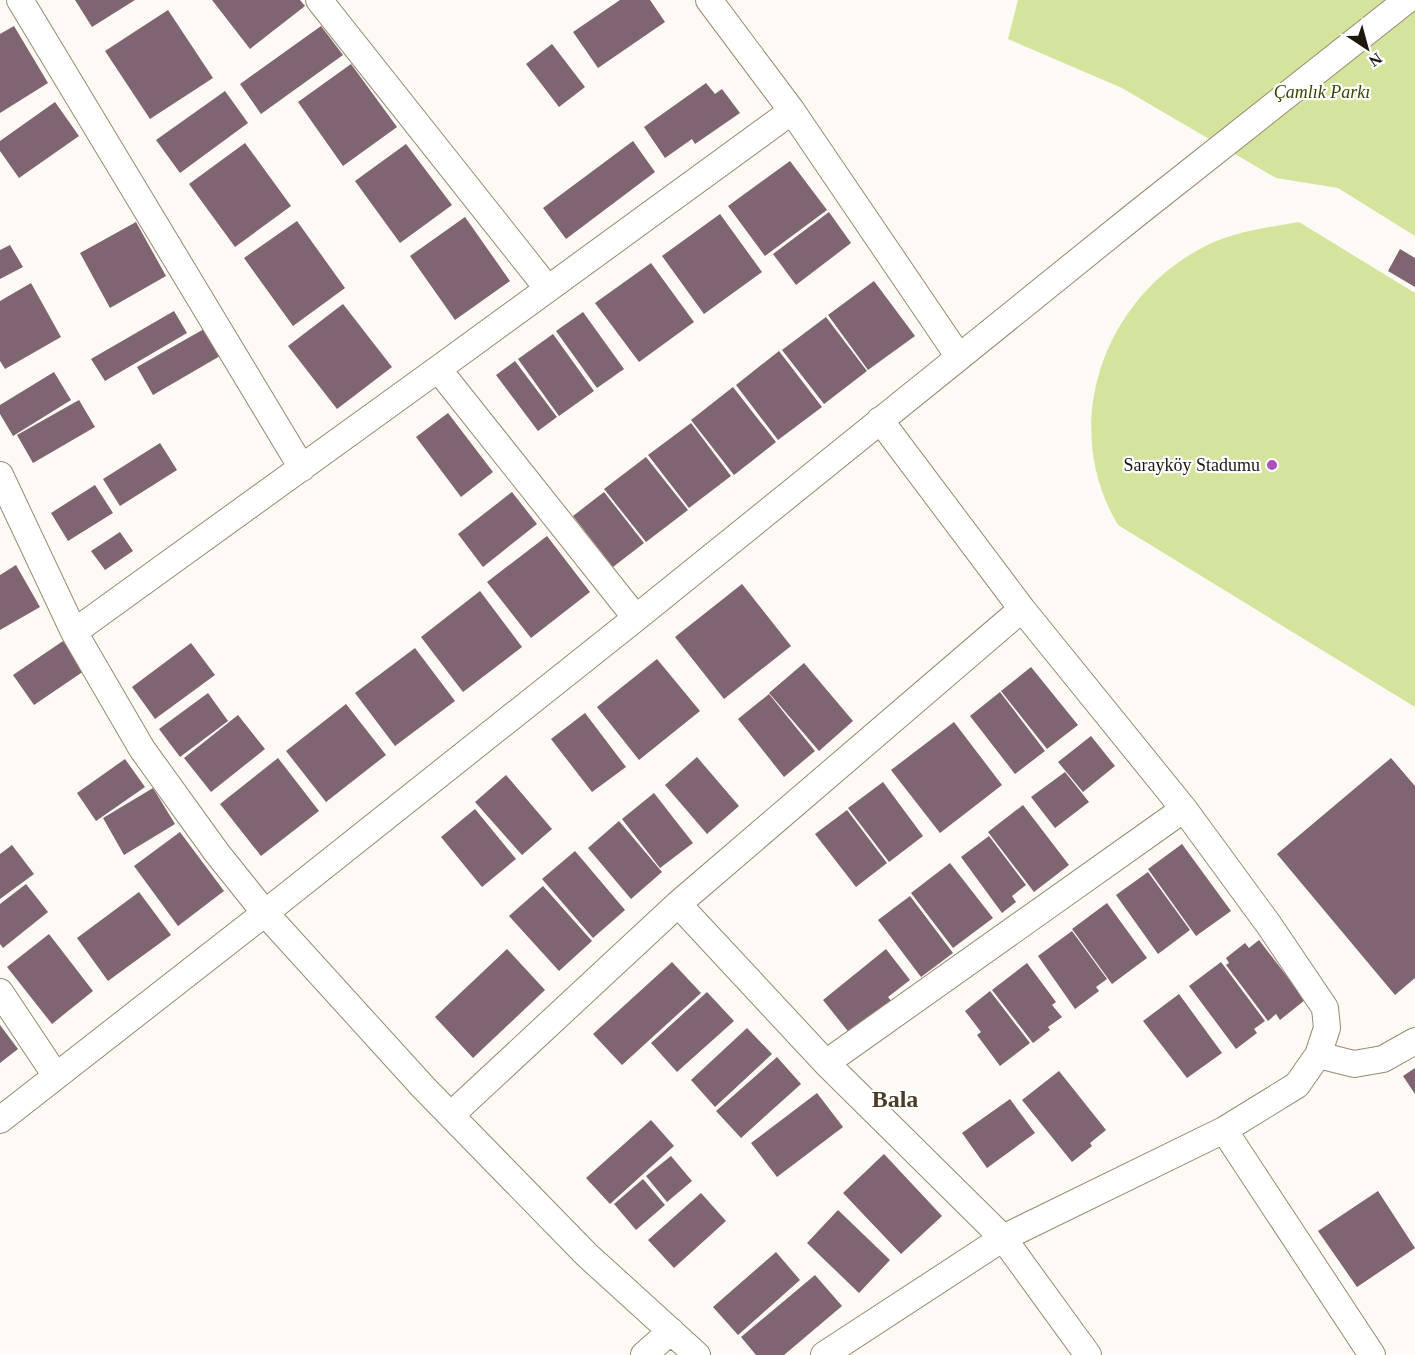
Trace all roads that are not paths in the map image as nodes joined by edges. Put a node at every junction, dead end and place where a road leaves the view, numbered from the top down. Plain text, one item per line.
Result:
1 (20, 0) edge
2 (319, 0) edge
3 (709, 0) edge
4 (1407, 0) edge
5 (792, 111) junction
6 (548, 289) junction
7 (958, 357) junction
8 (438, 369) junction
9 (880, 420) junction
10 (302, 468) junction
11 (0, 475) edge
12 (1022, 609) junction
13 (636, 618) junction
14 (74, 632) junction
15 (1184, 809) junction
16 (678, 904) junction
17 (265, 914) junction
18 (0, 992) edge
19 (1415, 1041) edge
20 (1318, 1055) junction
21 (826, 1063) junction
22 (56, 1076) junction
23 (451, 1115) junction
24 (0, 1120) edge
25 (1224, 1130) junction
26 (1004, 1238) junction
27 (671, 1331) junction
28 (644, 1355) edge
29 (697, 1355) edge
30 (824, 1355) edge
31 (1088, 1355) edge
32 (1372, 1355) edge

1 - 10 street
2 - 6 street
3 - 5 street
4 - 7 street
5 - 6 street
5 - 7 street
6 - 8 street
7 - 9 street
8 - 10 street
8 - 13 street
9 - 12 street
9 - 13 street
10 - 14 street
11 - 14 street
12 - 15 street
12 - 16 street
13 - 17 street
14 - 17 street
15 - 20 street
15 - 21 street
16 - 21 street
16 - 23 street
17 - 22 street
17 - 23 street
18 - 22 street
19 - 20 street
20 - 25 street
21 - 26 street
22 - 24 street
23 - 27 street
25 - 26 street
25 - 32 street
26 - 30 street
26 - 31 street
27 - 28 street
27 - 29 street

